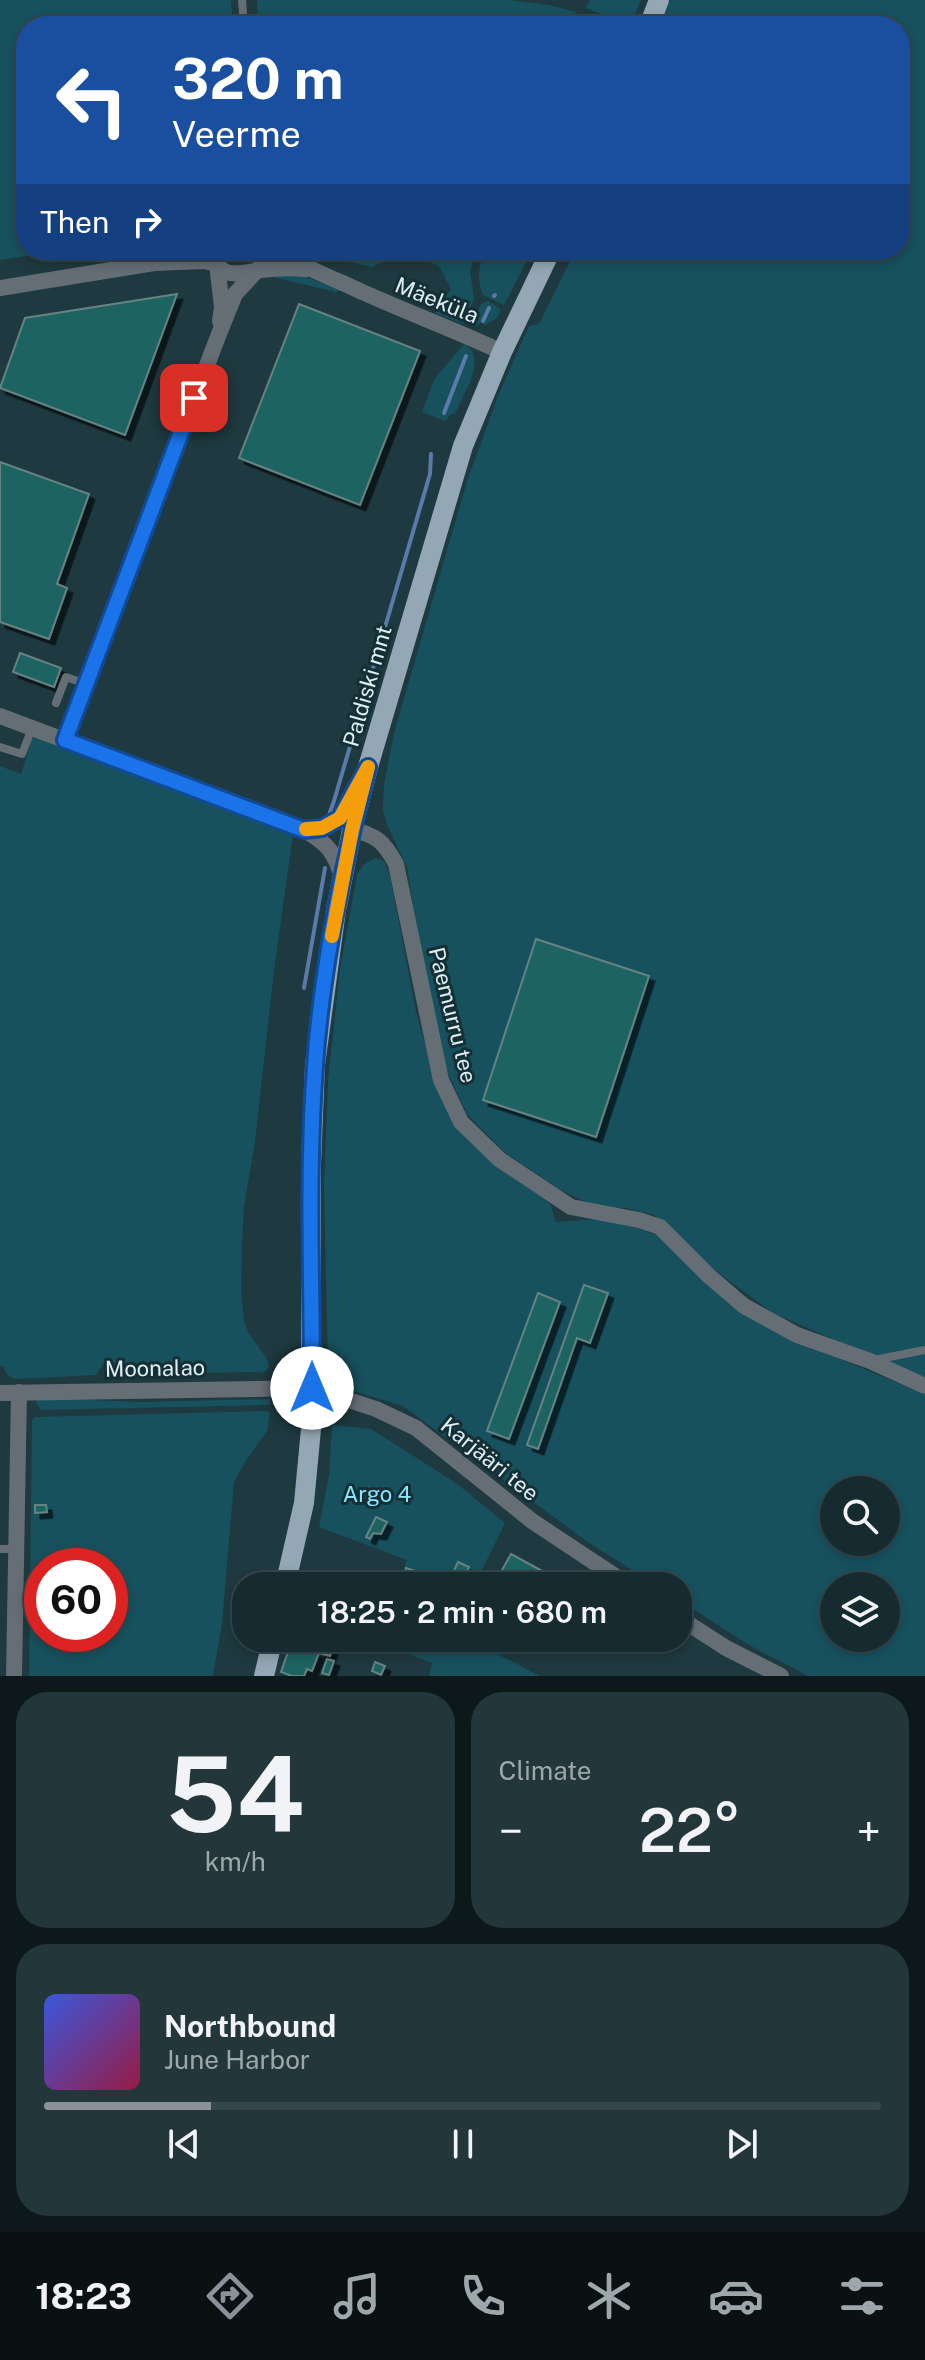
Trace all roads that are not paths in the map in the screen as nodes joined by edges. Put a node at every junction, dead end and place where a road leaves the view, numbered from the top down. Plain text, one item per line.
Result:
1 (160, 260) edge
2 (206, 260) edge
3 (214, 260) edge
4 (216, 260) edge
5 (265, 260) edge
6 (296, 260) edge
7 (546, 260) edge
8 (154, 263) junction
9 (311, 269) junction
10 (256, 270) junction
11 (0, 288) edge
12 (217, 339) junction
13 (502, 352) junction
14 (86, 684) junction
15 (56, 703) dead end
16 (0, 716) edge
17 (32, 728) junction
18 (65, 740) junction
19 (0, 747) edge
20 (368, 767) junction
21 (304, 830) junction
22 (352, 830) junction
23 (343, 879) junction
24 (925, 1350) edge
25 (870, 1361) junction
26 (925, 1386) edge
27 (312, 1388) junction
28 (19, 1392) junction
29 (0, 1393) edge
30 (8, 1549) edge
31 (288, 1572) edge
32 (609, 1572) edge
33 (692, 1626) edge
34 (270, 1652) edge
35 (14, 1676) edge
36 (264, 1676) edge
37 (781, 1676) edge

1 - 8 street
2 - 8 street
3 - 12 street
4 - 10 street, Mäeküla
5 - 10 street
6 - 9 street, Mäeküla
7 - 13 main road, Paldiski mnt
8 - 11 street
9 - 10 street, Mäeküla
9 - 13 street, Mäeküla
10 - 12 street
12 - 14 street
13 - 20 main road, Paldiski mnt
14 - 15 lane
14 - 18 street
16 - 17 street
17 - 18 street
17 - 19 lane
18 - 21 street
20 - 21 street
20 - 22 main road, Paldiski mnt
21 - 23 street
22 - 23 main road, Paldiski mnt
22 - 25 street, Paemurru tee
23 - 27 main road, Paldiski mnt
24 - 25 lane
25 - 26 street, Paemurru tee
27 - 28 street, Moonalao
27 - 31 main road, Paldiski mnt
27 - 32 street, Karjääri tee
28 - 29 street, Moonalao
28 - 30 street
30 - 35 street
33 - 37 street
34 - 36 main road

